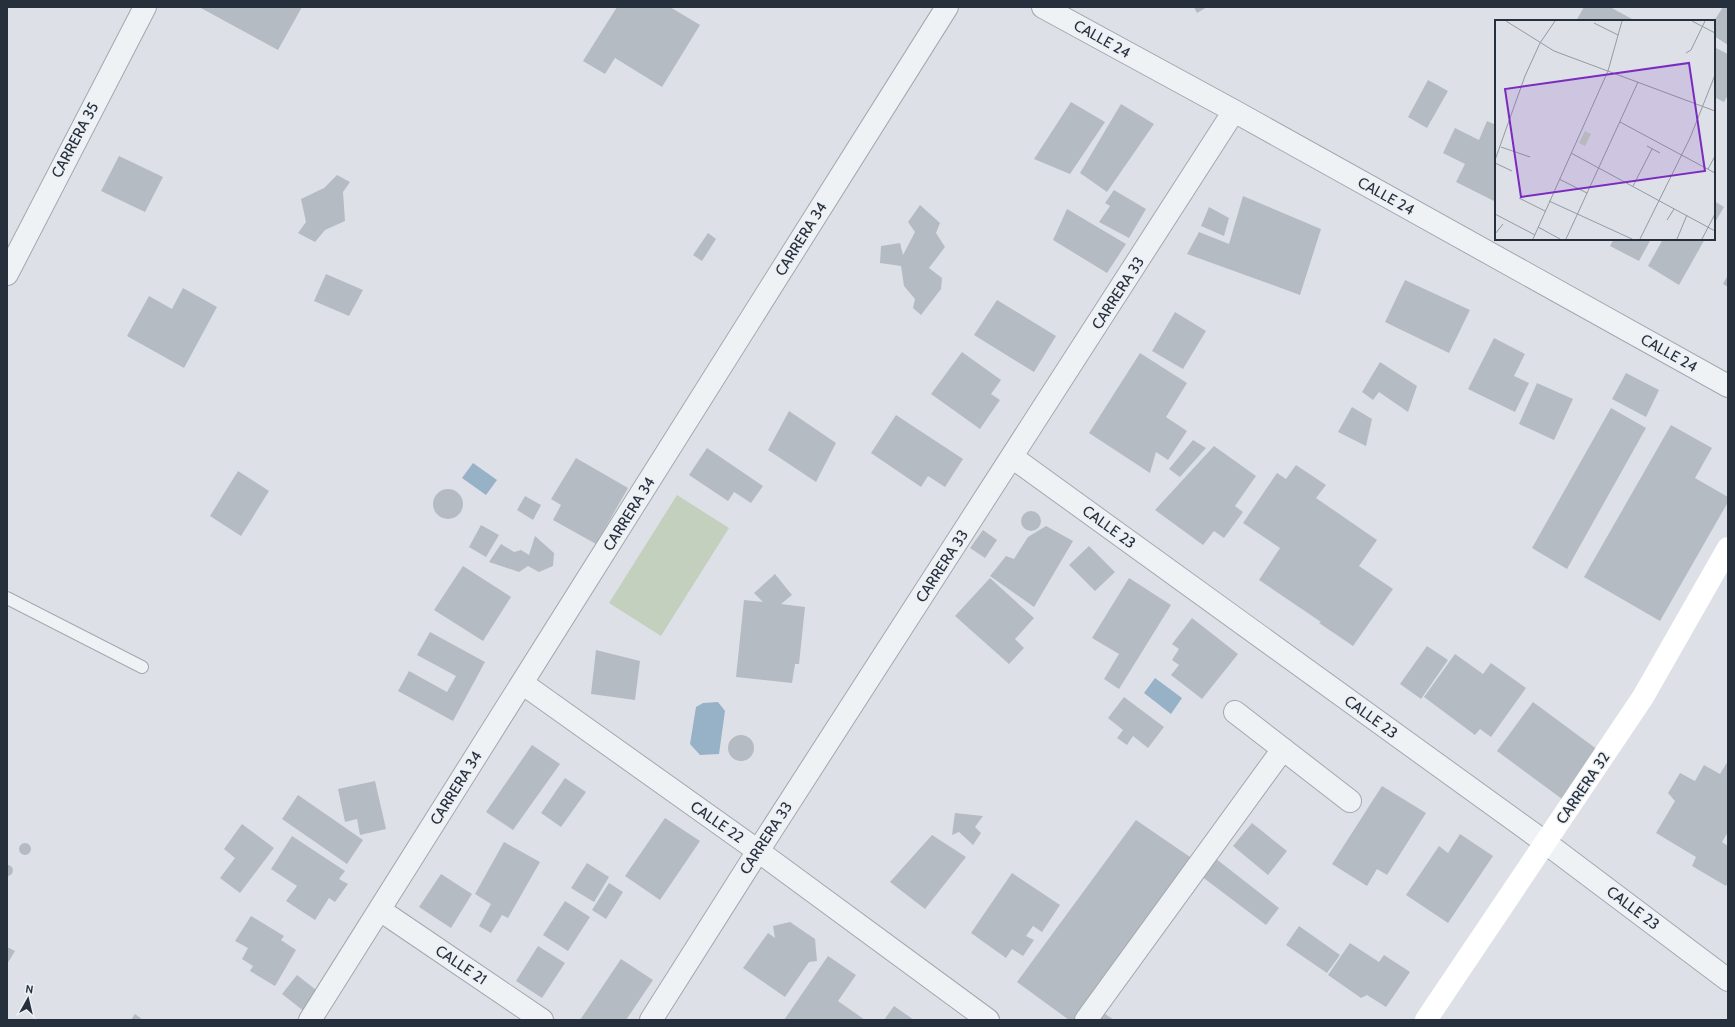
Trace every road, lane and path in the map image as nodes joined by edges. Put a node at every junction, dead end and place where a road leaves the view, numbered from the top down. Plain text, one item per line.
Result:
1 (145, 7) edge
2 (947, 7) edge
3 (1043, 7) edge
4 (1234, 111) junction
5 (7, 274) edge
6 (1728, 386) edge
7 (1012, 458) junction
8 (1728, 548) edge
9 (7, 598) edge
10 (142, 667) dead end
11 (522, 683) junction
12 (1235, 712) dead end
13 (1283, 749) junction
14 (1350, 801) dead end
15 (1546, 843) junction
16 (758, 850) junction
17 (380, 910) junction
18 (1728, 980) edge
19 (310, 1020) edge
20 (542, 1020) edge
21 (651, 1020) edge
22 (988, 1020) edge
23 (1086, 1020) edge
24 (1426, 1020) edge

1 - 5 street, CARRERA 35
2 - 11 street, CARRERA 34
3 - 4 street, CALLE 24
4 - 6 street, CALLE 24
4 - 7 street, CARRERA 33
7 - 15 street, CALLE 23
7 - 16 street, CARRERA 33
8 - 15 street, CARRERA 32
9 - 10 lane
11 - 16 street, CALLE 22
11 - 17 street, CARRERA 34
12 - 13 street
13 - 14 street
13 - 23 street
15 - 18 street, CALLE 23
15 - 24 street, CARRERA 32
16 - 21 street, CARRERA 33
16 - 22 street, CALLE 22
17 - 19 street, CARRERA 34
17 - 20 street, CALLE 21

